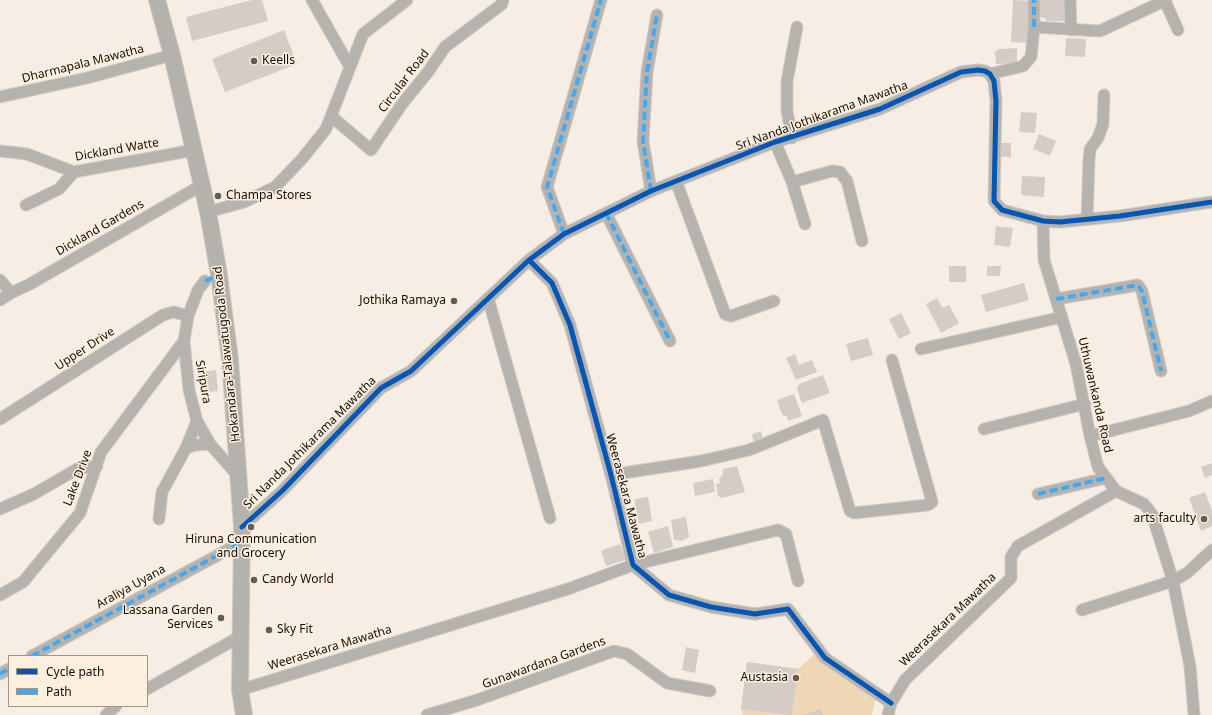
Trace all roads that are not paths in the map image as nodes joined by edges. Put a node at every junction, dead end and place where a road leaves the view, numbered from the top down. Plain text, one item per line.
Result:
1 (157, 0) edge
2 (312, 0) edge
3 (407, 0) edge
4 (503, 0) edge
5 (602, 0) edge
6 (1034, 0) edge
7 (1070, 0) edge
8 (1166, 0) edge
9 (657, 14) dead end
10 (797, 27) dead end
11 (1034, 27) junction
12 (1071, 30) junction
13 (1178, 30) dead end
14 (172, 55) junction
15 (350, 68) junction
16 (990, 74) junction
17 (1104, 95) dead end
18 (0, 98) edge
19 (331, 116) junction
20 (792, 138) junction
21 (775, 142) junction
22 (194, 150) junction
23 (0, 152) edge
24 (74, 172) junction
25 (676, 181) junction
26 (792, 182) junction
27 (202, 185) junction
28 (651, 191) junction
29 (1212, 202) edge
30 (26, 205) dead end
31 (208, 212) junction
32 (606, 213) junction
33 (1087, 219) junction
34 (1043, 221) junction
35 (804, 224) dead end
36 (564, 234) junction
37 (862, 241) dead end
38 (529, 260) junction
39 (0, 280) edge
40 (206, 281) dead end
41 (11, 293) junction
42 (488, 298) junction
43 (1056, 299) junction
44 (0, 300) edge
45 (774, 301) dead end
46 (188, 316) junction
47 (1062, 317) junction
48 (184, 341) junction
49 (670, 341) dead end
50 (921, 349) dead end
51 (892, 360) dead end
52 (1161, 371) dead end
53 (1212, 401) edge
54 (1085, 404) junction
55 (0, 419) edge
56 (197, 421) junction
57 (984, 429) dead end
58 (1090, 436) junction
59 (210, 444) junction
60 (186, 448) junction
61 (96, 466) junction
62 (611, 475) junction
63 (239, 477) junction
64 (1106, 478) junction
65 (1116, 491) junction
66 (1038, 494) dead end
67 (0, 509) edge
68 (550, 518) dead end
69 (159, 520) dead end
70 (242, 535) junction
71 (1212, 550) edge
72 (633, 565) junction
73 (798, 581) dead end
74 (1173, 581) junction
75 (0, 595) edge
76 (1082, 610) dead end
77 (241, 636) junction
78 (34, 655) edge
79 (148, 688) edge
80 (240, 690) junction
81 (710, 692) dead end
82 (891, 704) junction
83 (115, 707) edge
84 (106, 715) edge
85 (244, 715) edge
86 (427, 715) edge
87 (888, 715) edge
88 (1194, 715) edge

1 - 14 main road, Hokandara-Talawatugoda Road
2 - 15 street
3 - 15 street
4 - 19 street, Circular Road
5 - 36 street
6 - 11 street
7 - 12 street
8 - 12 street
8 - 13 street
9 - 28 street
10 - 20 street
11 - 12 street
11 - 16 street
14 - 18 street, Dharmapala Mawatha
14 - 22 main road, Hokandara-Talawatugoda Road
15 - 19 street
16 - 20 street, Sri Nanda Jothikarama Mawatha
16 - 34 street
17 - 33 street
19 - 31 street
20 - 21 street, Sri Nanda Jothikarama Mawatha
21 - 25 street, Sri Nanda Jothikarama Mawatha
21 - 26 street
22 - 24 street, Dickland Watte
22 - 27 main road, Hokandara-Talawatugoda Road
23 - 24 street, Dickland Watte
24 - 30 street
25 - 28 street, Sri Nanda Jothikarama Mawatha
25 - 45 street
26 - 35 street
26 - 37 street
27 - 31 main road, Hokandara-Talawatugoda Road
27 - 41 street, Dickland Gardens
28 - 32 street, Sri Nanda Jothikarama Mawatha
29 - 33 street
31 - 63 main road, Hokandara-Talawatugoda Road
32 - 36 street, Sri Nanda Jothikarama Mawatha
32 - 49 street
33 - 34 street
34 - 43 street, Uthuwankanda Road
36 - 38 street, Sri Nanda Jothikarama Mawatha
38 - 42 street, Sri Nanda Jothikarama Mawatha
38 - 62 street, Weerasekara Mawatha
39 - 41 street
40 - 46 street, Siripura
41 - 44 street, Dickland Gardens
42 - 68 street
42 - 70 street, Sri Nanda Jothikarama Mawatha
43 - 47 street, Uthuwankanda Road
43 - 52 street
46 - 48 street, Siripura
46 - 55 street, Upper Drive
47 - 50 street
47 - 54 street, Uthuwankanda Road
48 - 56 street, Siripura
48 - 61 street, Lake Drive
51 - 62 street
53 - 58 street
54 - 57 street
54 - 58 street, Uthuwankanda Road
56 - 59 street, Siripura
56 - 60 street
58 - 64 street, Uthuwankanda Road
59 - 60 street
59 - 63 street, Siripura
60 - 69 street
61 - 67 street
61 - 75 street, Lake Drive
62 - 72 street, Weerasekara Mawatha
63 - 70 main road, Hokandara-Talawatugoda Road
64 - 65 street, Uthuwankanda Road
64 - 66 street
65 - 74 street, Uthuwankanda Road
65 - 82 street, Weerasekara Mawatha
70 - 77 main road, Hokandara-Talawatugoda Road
70 - 78 street, Araliya Uyana
71 - 74 street
72 - 73 street, Weerasekara Mawatha
72 - 80 street, Weerasekara Mawatha
72 - 82 street, Weerasekara Mawatha
74 - 76 street
74 - 88 street, Uthuwankanda Road
77 - 79 street
77 - 80 main road, Hokandara-Talawatugoda Road
80 - 85 main road, Hokandara-Talawatugoda Road
81 - 86 street, Gunawardana Gardens
82 - 87 street, Weerasekara Mawatha
83 - 84 street

